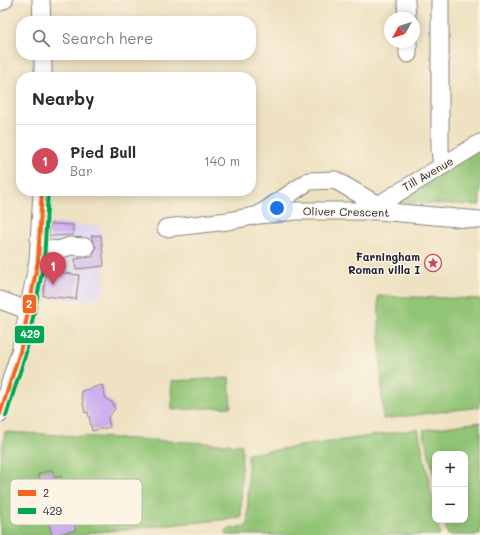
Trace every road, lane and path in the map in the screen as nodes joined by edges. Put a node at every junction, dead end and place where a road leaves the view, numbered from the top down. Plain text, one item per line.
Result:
1 (4, 0) edge
2 (41, 0) edge
3 (406, 0) edge
4 (440, 0) edge
5 (0, 2) edge
6 (407, 12) edge
7 (42, 16) edge
8 (43, 60) edge
9 (43, 72) edge
10 (480, 143) edge
11 (442, 166) junction
12 (42, 196) edge
13 (378, 208) junction
14 (258, 215) junction
15 (480, 220) edge
16 (166, 228) dead end
17 (86, 247) dead end
18 (40, 248) junction
19 (0, 300) edge
20 (27, 310) junction
21 (0, 414) edge

1 - 5 street
2 - 7 street
3 - 6 street
4 - 11 street
8 - 9 street
10 - 11 street, Till Avenue
11 - 13 street, Till Avenue
12 - 18 street
13 - 14 street, Oliver Crescent
13 - 14 street
13 - 15 street, Oliver Crescent
14 - 16 street, Oliver Crescent
17 - 18 street
18 - 20 street
19 - 20 street
20 - 21 street

